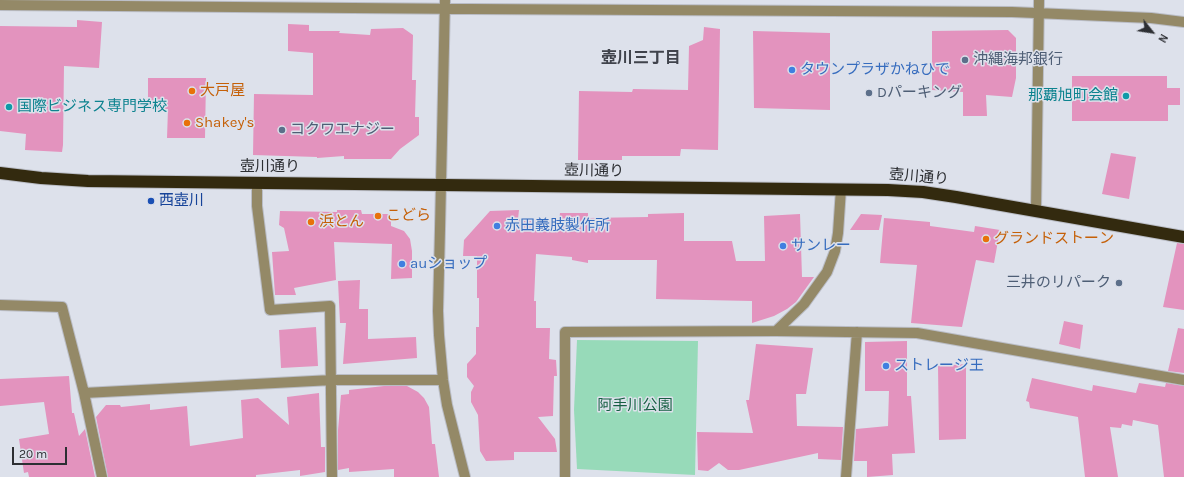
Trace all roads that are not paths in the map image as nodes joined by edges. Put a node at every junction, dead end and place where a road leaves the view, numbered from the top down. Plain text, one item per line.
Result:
1 (1039, 0) edge
2 (445, 4) edge
3 (0, 5) edge
4 (1039, 12) junction
5 (1184, 22) edge
6 (0, 173) edge
7 (257, 183) junction
8 (441, 185) junction
9 (841, 189) junction
10 (1036, 210) junction
11 (1184, 237) edge
12 (0, 305) edge
13 (776, 331) junction
14 (857, 332) junction
15 (332, 380) junction
16 (443, 380) junction
17 (1184, 380) edge
18 (84, 393) junction
19 (102, 477) edge
20 (332, 477) edge
21 (465, 477) edge
22 (565, 477) edge
23 (846, 477) edge

1 - 4 street
2 - 3 street
2 - 4 street
2 - 8 street
4 - 5 street
4 - 10 street
6 - 7 highway, 壺川通り
7 - 8 highway, 壺川通り
7 - 15 street
8 - 9 highway, 壺川通り
8 - 16 street
9 - 10 highway, 壺川通り
9 - 13 street
10 - 11 highway, 壺川通り
12 - 18 street
13 - 14 street
13 - 22 street
14 - 17 street
14 - 23 street
15 - 16 street
15 - 18 street
15 - 20 street
16 - 21 street
18 - 19 street

